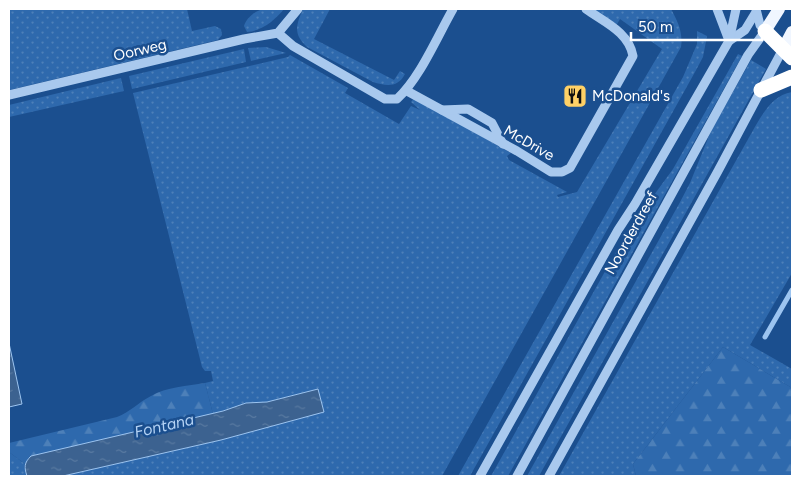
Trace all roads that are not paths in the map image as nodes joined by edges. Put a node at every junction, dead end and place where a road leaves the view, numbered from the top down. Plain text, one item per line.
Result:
1 (298, 9) edge
2 (453, 9) edge
3 (586, 9) edge
4 (717, 9) edge
5 (736, 9) edge
6 (779, 9) edge
7 (756, 10) edge
8 (765, 31) junction
9 (792, 32) edge
10 (278, 33) junction
11 (729, 41) junction
12 (787, 54) edge
13 (792, 77) edge
14 (760, 90) junction
15 (407, 91) junction
16 (9, 95) edge
17 (442, 110) junction
18 (504, 144) junction
19 (480, 476) edge
20 (517, 476) edge
21 (549, 476) edge

1 - 10 street
2 - 15 street
3 - 18 street, McDrive
4 - 11 street
5 - 11 street
6 - 8 main road, Noorderdreef
7 - 8 street
7 - 11 street
8 - 12 highway
8 - 20 street, Noorderdreef
9 - 12 main road
10 - 15 street
10 - 16 street, Oorweg
11 - 19 street
12 - 14 street
13 - 14 highway
14 - 21 street
15 - 17 street, McDrive
17 - 18 street, McDrive
17 - 18 street

